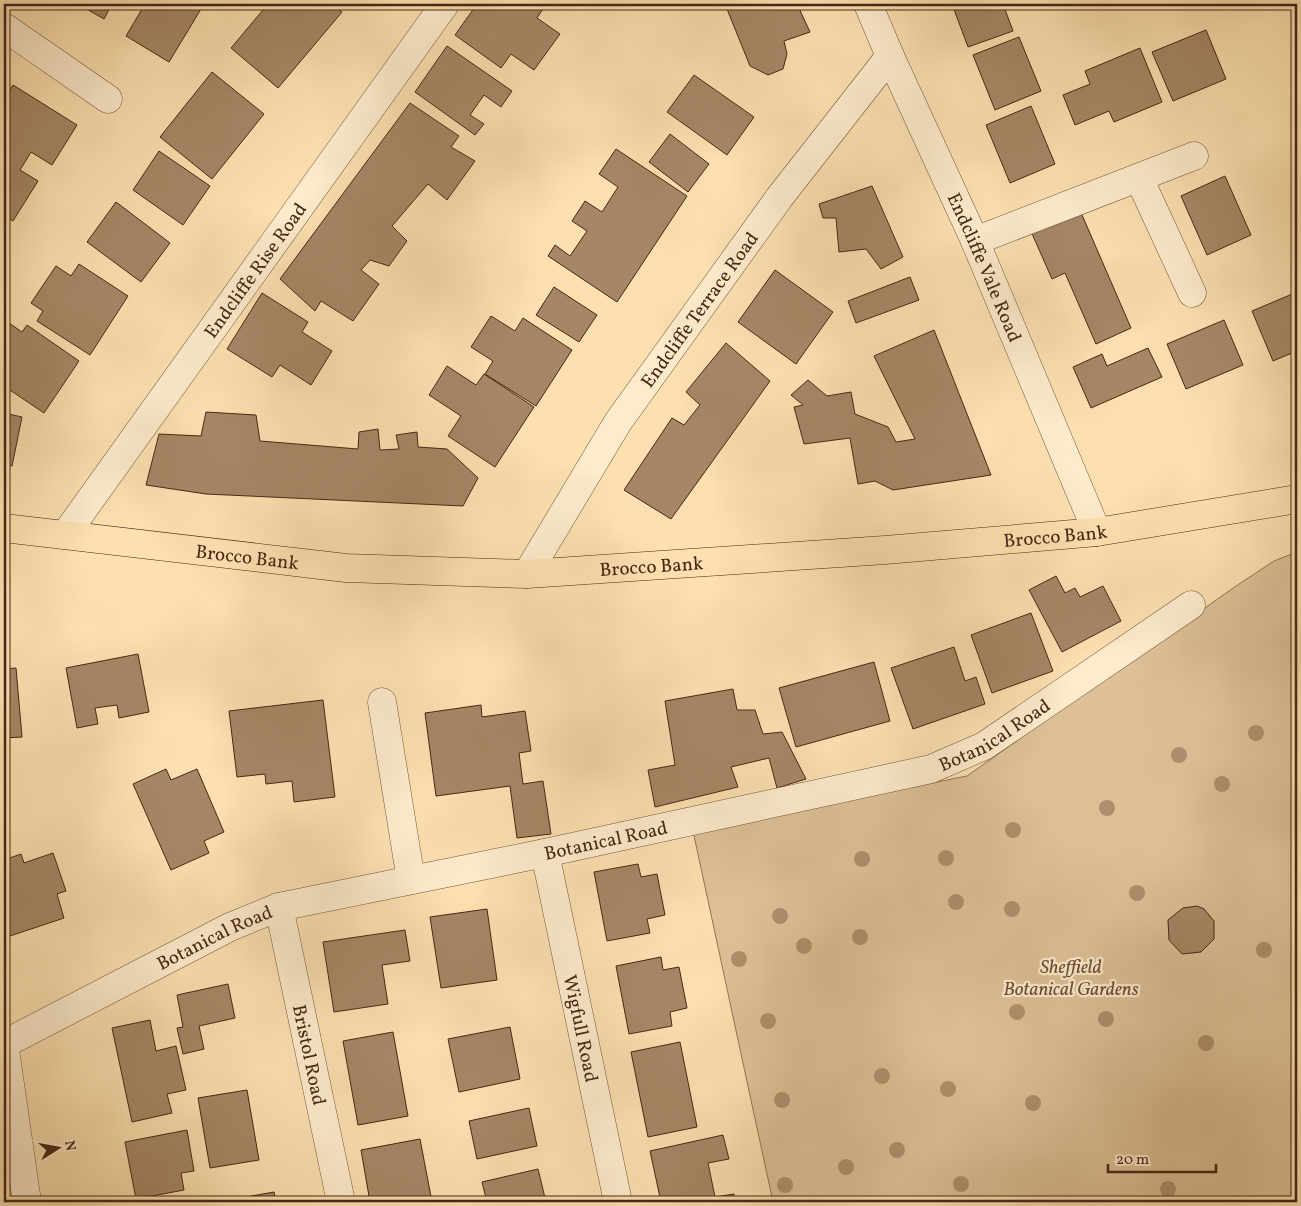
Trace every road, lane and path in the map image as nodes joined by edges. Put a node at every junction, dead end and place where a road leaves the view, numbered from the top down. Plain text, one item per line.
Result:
1 (445, 4) edge
2 (868, 4) edge
3 (4, 27) edge
4 (890, 56) junction
5 (108, 99) dead end
6 (1194, 156) dead end
7 (1139, 178) junction
8 (975, 241) junction
9 (1192, 293) dead end
10 (1297, 499) edge
11 (4, 528) edge
12 (1097, 532) junction
13 (65, 535) junction
14 (527, 574) junction
15 (1191, 605) dead end
16 (382, 702) dead end
17 (545, 853) junction
18 (411, 880) junction
19 (279, 907) junction
20 (4, 1043) edge
21 (27, 1202) edge
22 (341, 1202) edge
23 (618, 1202) edge

1 - 13 street, Endcliffe Rise Road
2 - 4 street, Endcliffe Vale Road
3 - 5 street
4 - 8 street, Endcliffe Vale Road
4 - 14 street, Endcliffe Terrace Road
6 - 7 street
7 - 8 street
7 - 9 street
8 - 12 street, Endcliffe Vale Road
10 - 12 main road, Brocco Bank
11 - 13 main road, Brocco Bank
12 - 14 main road, Brocco Bank
13 - 14 main road, Brocco Bank
15 - 17 street, Botanical Road
16 - 18 street
17 - 18 street, Botanical Road
17 - 23 street, Wigfull Road
18 - 19 street, Botanical Road
19 - 20 street, Botanical Road
19 - 22 street, Bristol Road
20 - 21 street

